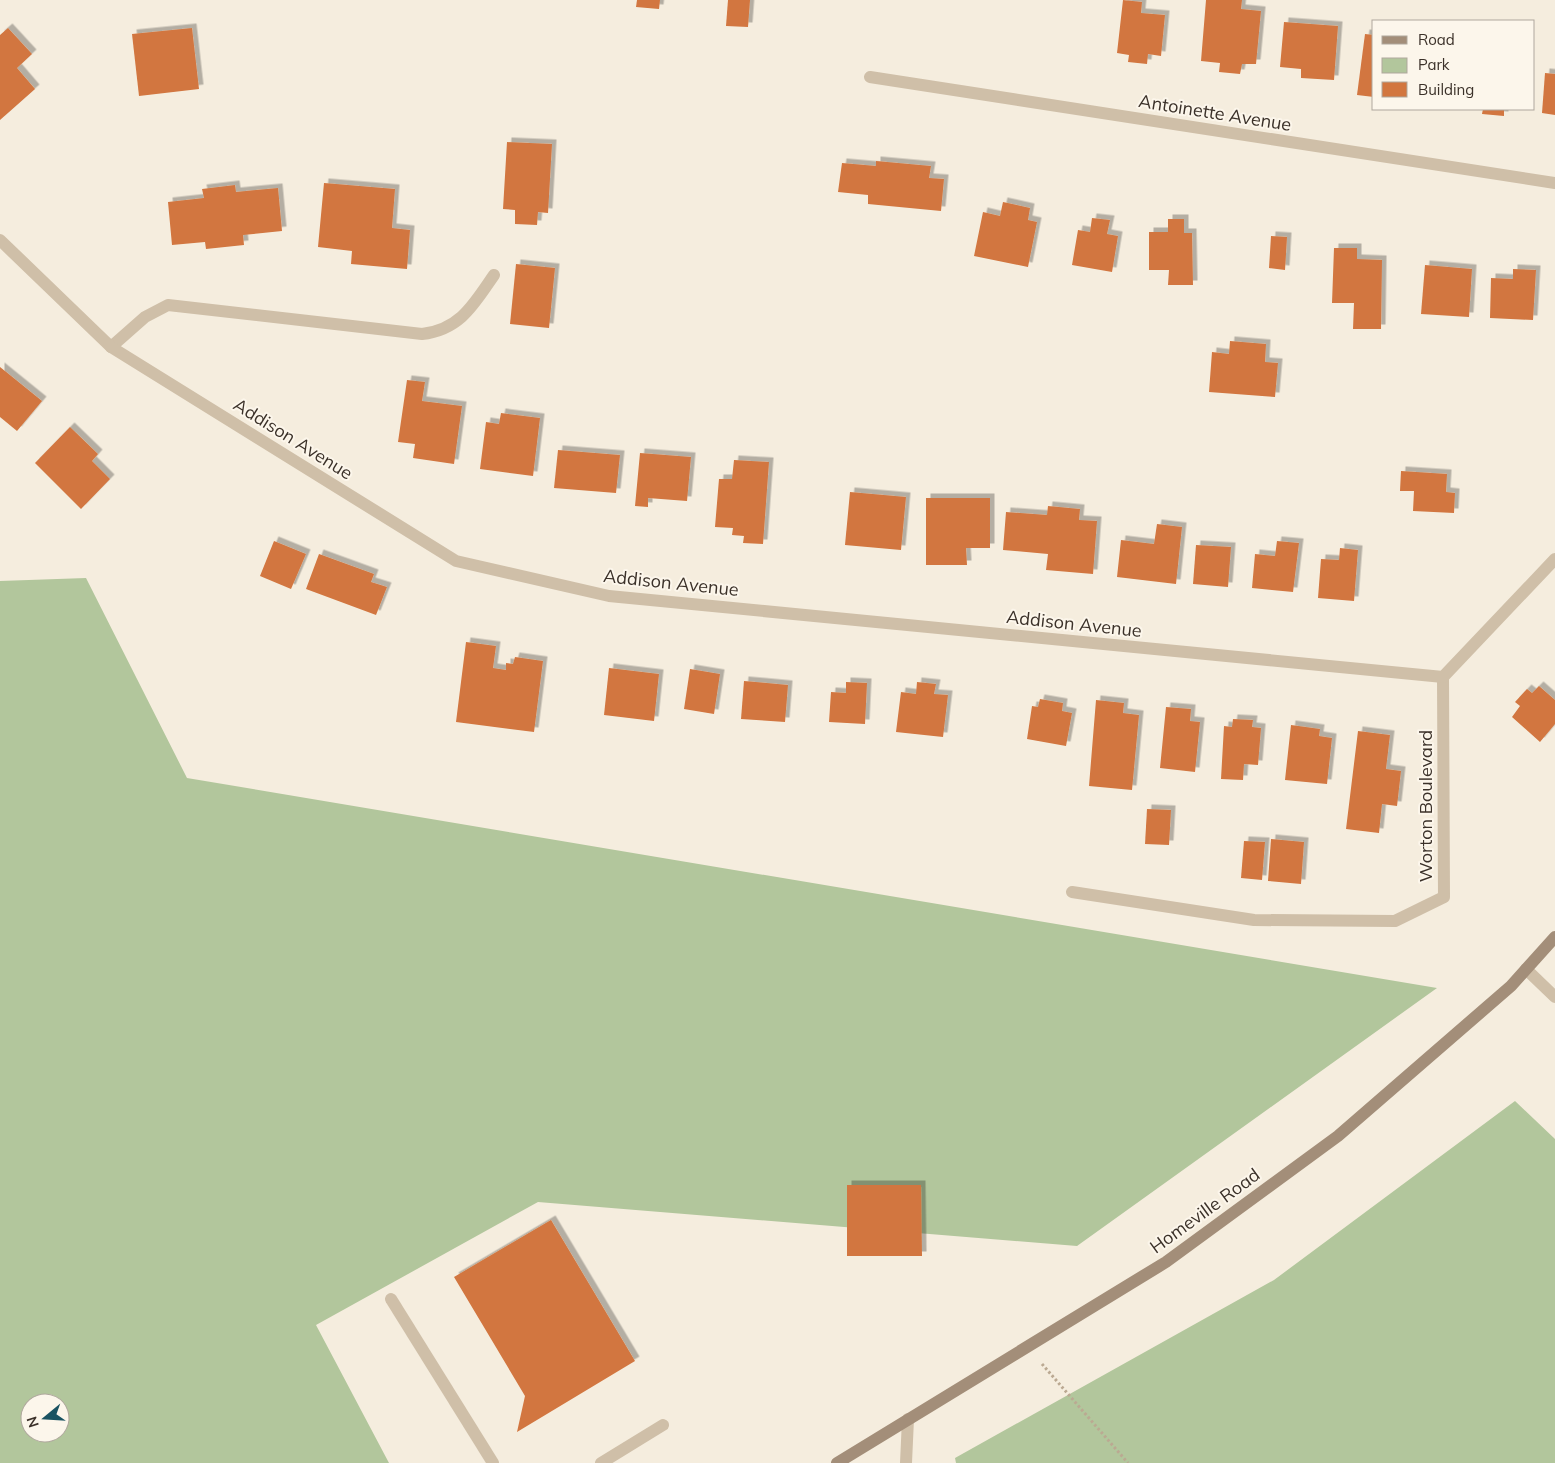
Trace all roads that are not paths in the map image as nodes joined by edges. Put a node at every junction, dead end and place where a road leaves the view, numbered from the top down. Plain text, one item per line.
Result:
1 (870, 77) dead end
2 (1555, 183) edge
3 (0, 240) edge
4 (494, 275) dead end
5 (111, 347) junction
6 (1555, 559) edge
7 (1443, 677) junction
8 (1072, 892) dead end
9 (1555, 937) edge
10 (1526, 969) junction
11 (1555, 997) edge
12 (391, 1299) dead end
13 (908, 1419) junction
14 (663, 1425) dead end
15 (493, 1463) edge
16 (601, 1463) edge
17 (836, 1463) edge
18 (906, 1463) edge

1 - 2 street, Antoinette Avenue
3 - 5 street, Addison Avenue
4 - 5 street
5 - 7 street, Addison Avenue
6 - 7 street
7 - 8 street, Worton Boulevard
9 - 10 street, Homeville Road
10 - 11 street
10 - 13 street, Homeville Road
12 - 15 street
13 - 17 street, Homeville Road
13 - 18 street
14 - 16 street

